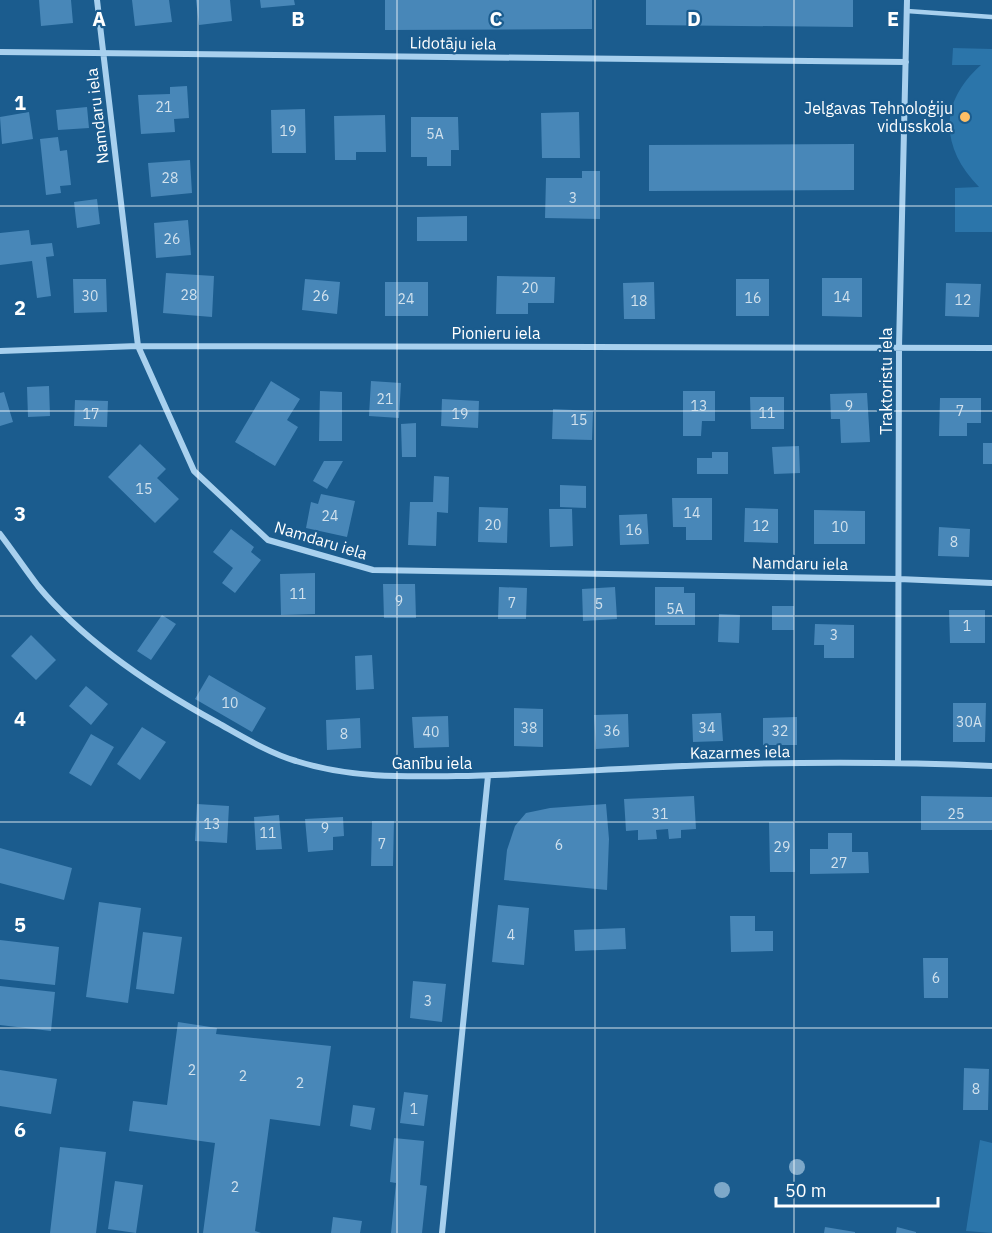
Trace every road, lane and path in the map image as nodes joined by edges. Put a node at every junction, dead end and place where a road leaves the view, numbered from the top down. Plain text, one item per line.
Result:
1 (97, 0) edge
2 (907, 0) edge
3 (907, 11) junction
4 (992, 17) edge
5 (0, 52) edge
6 (103, 52) junction
7 (906, 62) junction
8 (138, 346) junction
9 (899, 347) junction
10 (992, 348) edge
11 (0, 351) edge
12 (0, 534) edge
13 (899, 579) junction
14 (992, 584) edge
15 (898, 762) junction
16 (992, 766) edge
17 (488, 776) junction
18 (442, 1233) edge

1 - 6 street, Namdaru iela
2 - 3 street, Traktoristu iela
3 - 4 lane
3 - 7 street, Traktoristu iela
5 - 6 street, Lidotāju iela
6 - 7 street, Lidotāju iela
6 - 8 street, Namdaru iela
7 - 9 street, Traktoristu iela
8 - 9 street, Pionieru iela
8 - 11 street, Pionieru iela
8 - 13 street, Namdaru iela
9 - 10 street, Pionieru iela
9 - 13 street, Traktoristu iela
12 - 17 street, Ganību iela
13 - 14 street, Namdaru iela
13 - 15 street, Traktoristu iela
15 - 16 street, Kazarmes iela
15 - 17 street, Kazarmes iela
17 - 18 street, Ganību iela

